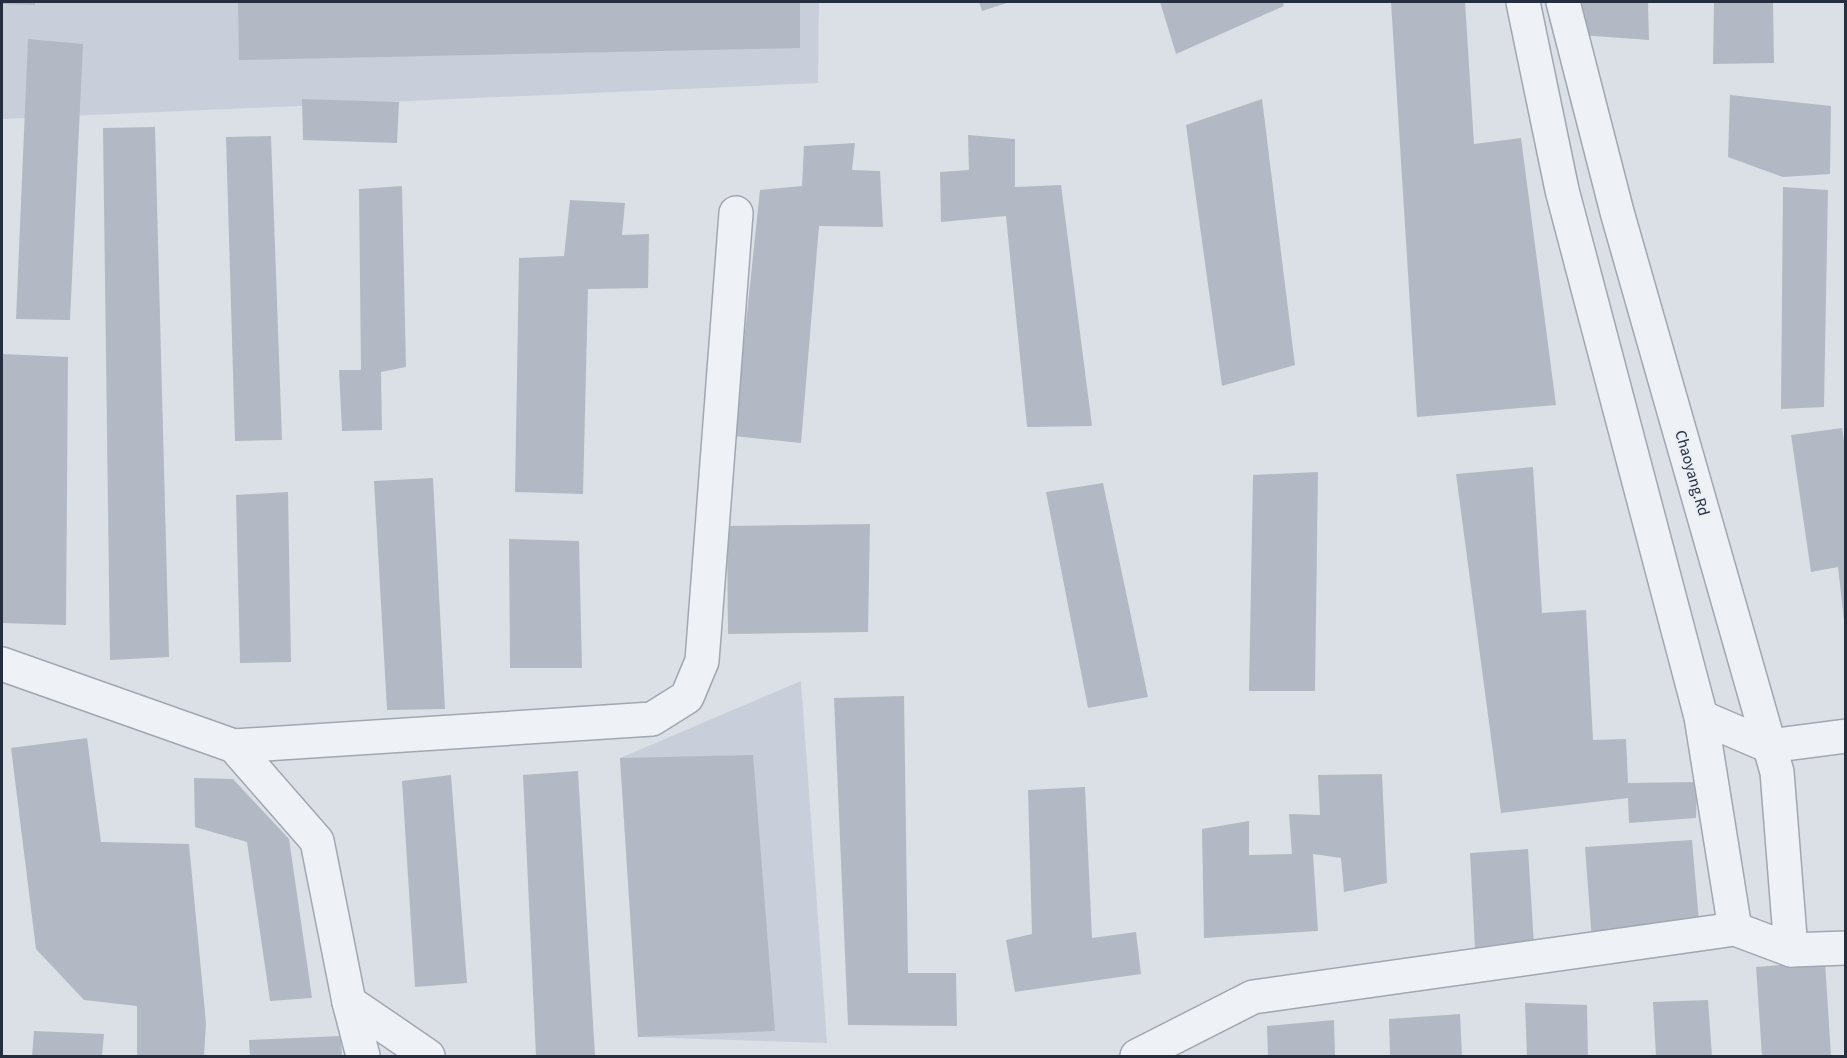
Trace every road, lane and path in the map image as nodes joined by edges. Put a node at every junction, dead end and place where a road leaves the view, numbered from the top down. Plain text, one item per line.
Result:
1 (1523, 2) edge
2 (1563, 2) edge
3 (736, 213) dead end
4 (2, 664) edge
5 (1701, 717) junction
6 (1845, 736) edge
7 (234, 746) junction
8 (1769, 746) junction
9 (1735, 929) junction
10 (1845, 948) edge
11 (1791, 950) junction
12 (349, 1002) junction
13 (363, 1056) edge
14 (428, 1056) edge
15 (1137, 1056) edge

1 - 5 street
2 - 8 street, Chaoyang.Rd
3 - 7 street
4 - 7 street
5 - 8 street
5 - 9 street
6 - 8 street
7 - 12 street
8 - 11 street, Chaoyang.Rd
9 - 11 street
9 - 15 street
10 - 11 street
12 - 13 street
12 - 14 street

